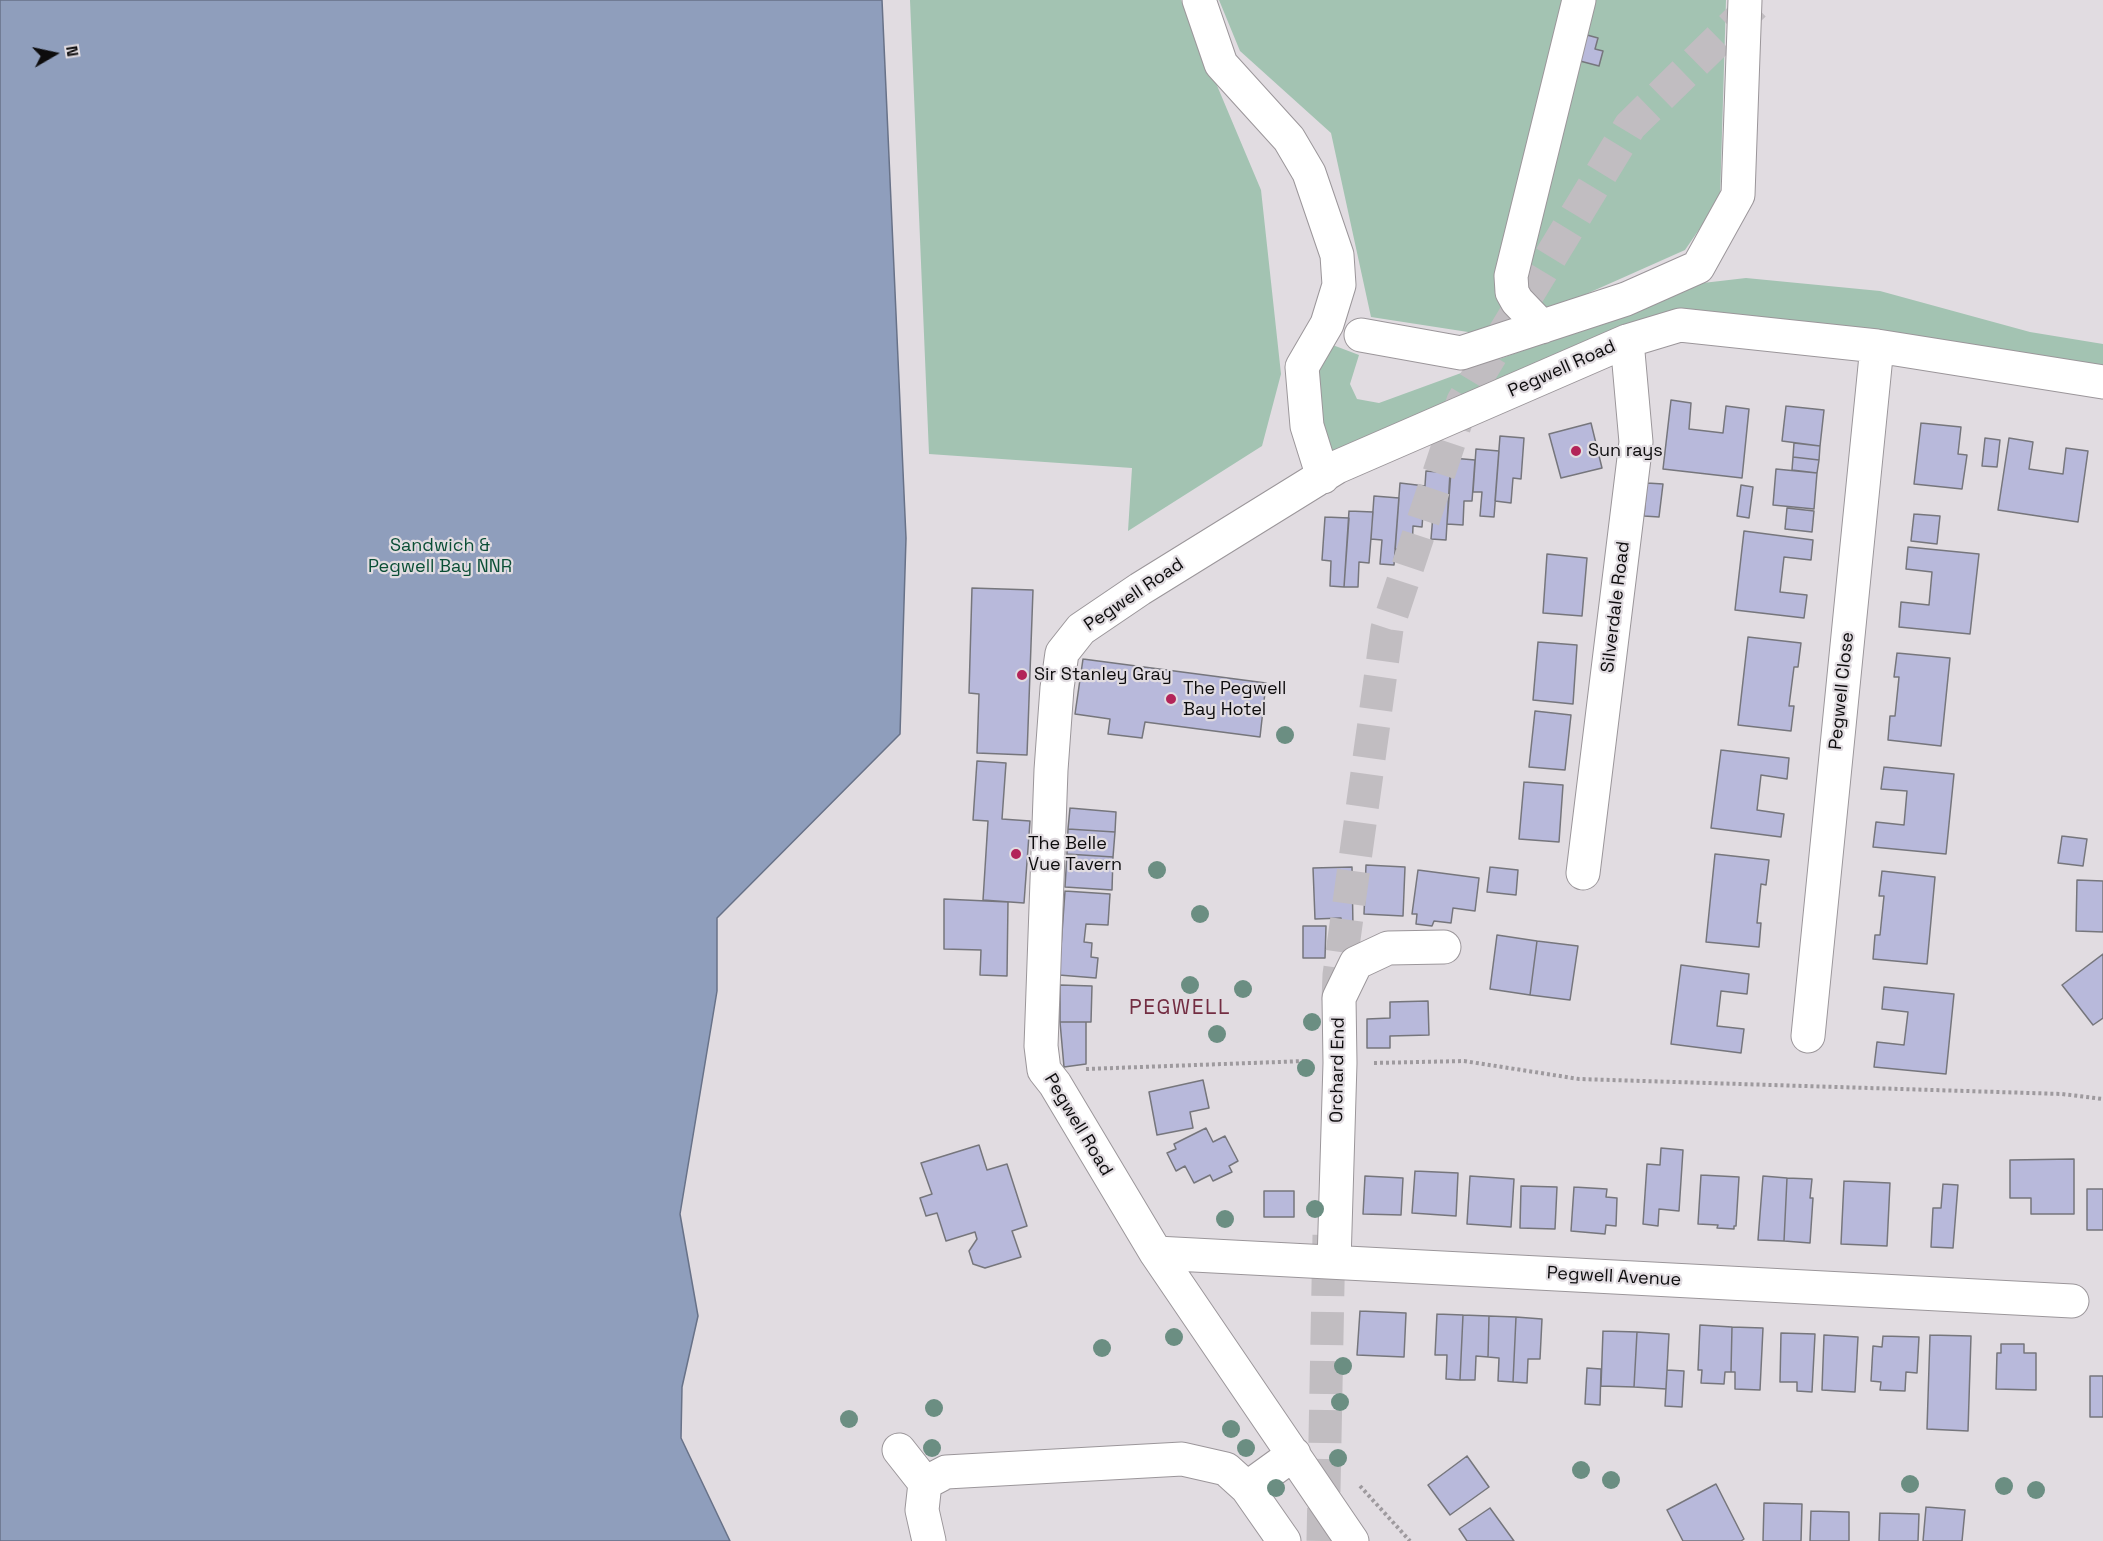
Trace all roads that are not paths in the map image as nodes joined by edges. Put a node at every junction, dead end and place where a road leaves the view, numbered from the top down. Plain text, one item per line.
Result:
1 (1199, 0) edge
2 (1579, 0) edge
3 (1745, 0) edge
4 (1542, 327) junction
5 (1361, 335) dead end
6 (1627, 340) junction
7 (1877, 346) junction
8 (2103, 382) edge
9 (1323, 477) junction
10 (1583, 873) dead end
11 (1438, 955) dead end
12 (1808, 1036) dead end
13 (1156, 1253) junction
14 (1334, 1262) junction
15 (2073, 1301) dead end
16 (899, 1450) dead end
17 (1294, 1454) junction
18 (925, 1483) junction
19 (1247, 1488) junction
20 (929, 1541) edge
21 (1284, 1541) edge
22 (1352, 1541) edge

1 - 9 street
2 - 4 street
3 - 4 street
4 - 5 street
6 - 7 street, Pegwell Road
6 - 9 street, Pegwell Road
6 - 10 street, Silverdale Road
7 - 8 street, Pegwell Road
7 - 12 street, Pegwell Close
9 - 13 street, Pegwell Road
11 - 14 street, Orchard End
13 - 14 street, Pegwell Avenue
13 - 17 street, Pegwell Road
14 - 15 street, Pegwell Avenue
16 - 18 street
17 - 19 street
17 - 22 street, Pegwell Road
18 - 19 street
18 - 20 street
19 - 21 street

